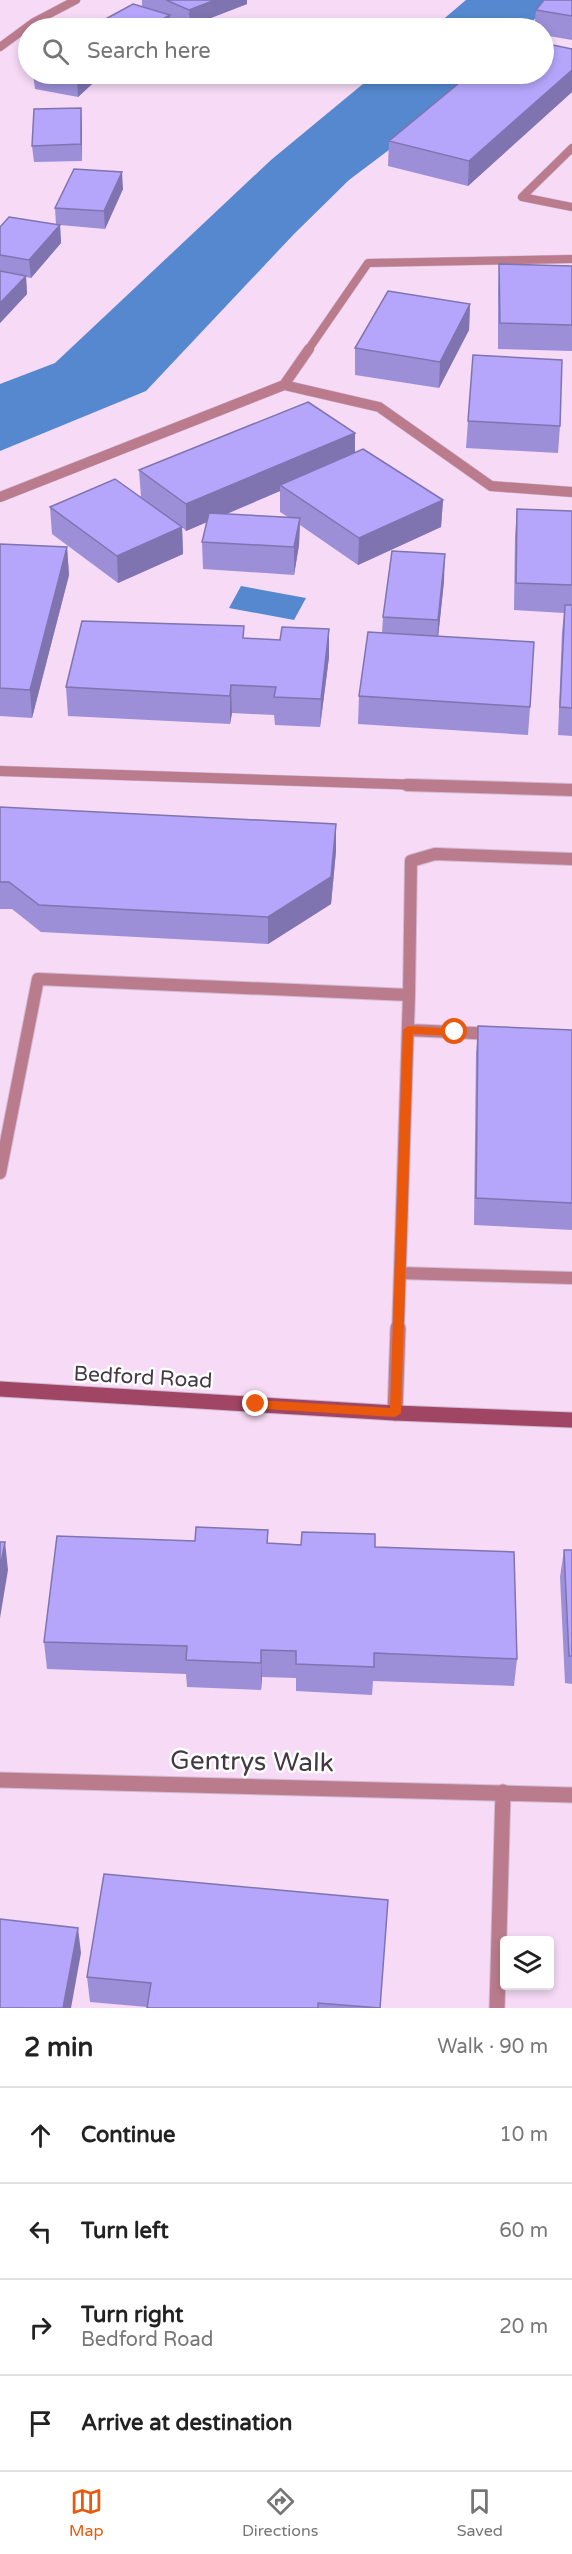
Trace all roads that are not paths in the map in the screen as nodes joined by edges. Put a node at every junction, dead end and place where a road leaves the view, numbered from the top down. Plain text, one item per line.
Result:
1 (76, 0) edge
2 (42, 18) edge
3 (18, 34) edge
4 (0, 47) edge
5 (572, 148) edge
6 (572, 207) edge
7 (572, 259) edge
8 (284, 385) junction
9 (572, 492) edge
10 (0, 497) edge
11 (0, 771) edge
12 (572, 790) edge
13 (572, 859) edge
14 (409, 996) junction
15 (408, 1030) junction
16 (502, 1035) edge
17 (0, 1173) edge
18 (400, 1273) junction
19 (572, 1278) edge
20 (0, 1389) edge
21 (395, 1413) junction
22 (572, 1420) edge
23 (0, 1780) edge
24 (503, 1792) junction
25 (572, 1795) edge
26 (497, 2008) edge

1 - 2 street
3 - 4 street
5 - 6 street
7 - 8 street
8 - 9 street
8 - 10 street
11 - 12 street
13 - 14 street
14 - 15 street
14 - 17 street
15 - 16 street
15 - 18 street
18 - 19 street
18 - 21 street
20 - 21 main road, Bedford Road
21 - 22 main road, Bedford Road
23 - 24 street, Gentrys Walk
24 - 25 street, Gentrys Walk
24 - 26 street

